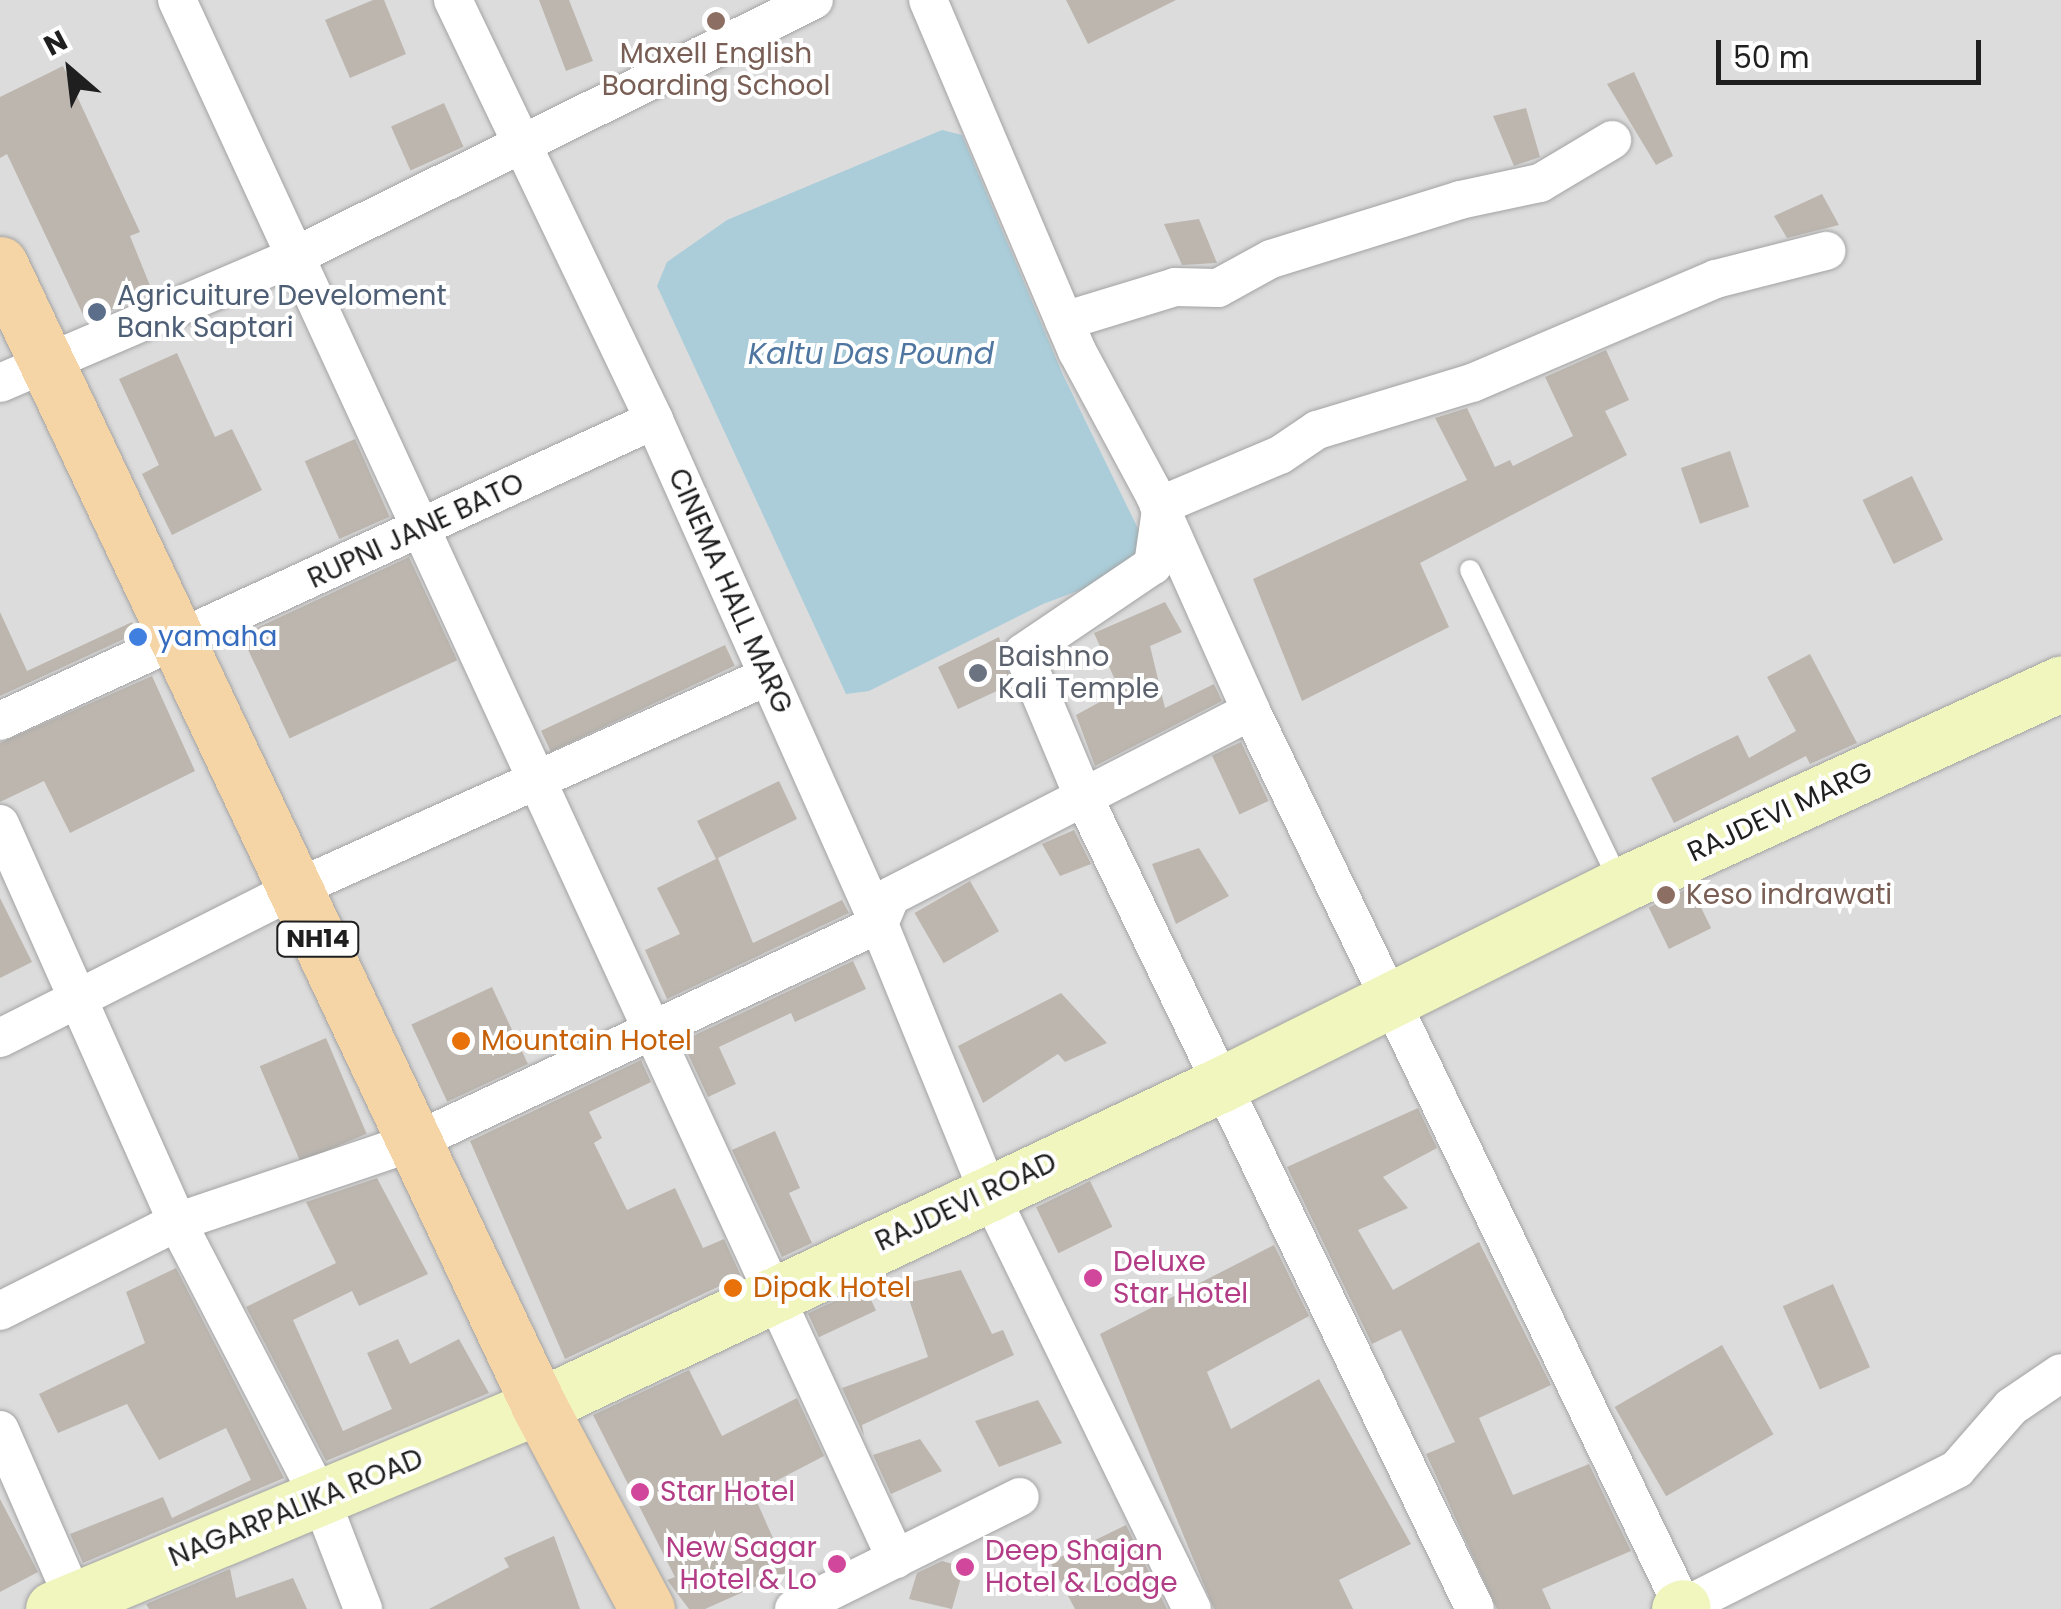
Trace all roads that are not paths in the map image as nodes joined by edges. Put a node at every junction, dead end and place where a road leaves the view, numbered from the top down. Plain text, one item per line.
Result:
1 (177, 0) edge
2 (452, 0) edge
3 (814, 0) edge
4 (928, 0) edge
5 (1612, 140) dead end
6 (520, 142) junction
7 (1826, 251) dead end
8 (291, 258) junction
9 (0, 264) edge
10 (1064, 321) junction
11 (22, 371) edge
12 (654, 420) junction
13 (1160, 508) junction
14 (420, 529) junction
15 (1470, 570) dead end
16 (178, 642) junction
17 (768, 676) junction
18 (2061, 684) edge
19 (1251, 711) junction
20 (0, 721) edge
21 (534, 782) junction
22 (1084, 798) junction
23 (0, 824) edge
24 (1621, 885) junction
25 (295, 889) junction
26 (879, 924) junction
27 (80, 998) junction
28 (1394, 1000) junction
29 (654, 1031) junction
30 (0, 1038) edge
31 (1220, 1085) junction
32 (414, 1142) junction
33 (988, 1191) junction
34 (177, 1222) junction
35 (774, 1294) junction
36 (0, 1311) edge
37 (2061, 1373) edge
38 (539, 1406) junction
39 (0, 1430) edge
40 (1020, 1497) dead end
41 (321, 1500) junction
42 (896, 1560) junction
43 (63, 1603) edge
44 (1682, 1608) edge
45 (363, 1609) edge
46 (647, 1609) edge
47 (794, 1609) edge
48 (1192, 1609) edge
49 (1474, 1609) edge

1 - 8 street
2 - 6 street, CINEMA HALL MARG
3 - 6 street
4 - 10 street
5 - 10 street
6 - 8 street
6 - 12 street, CINEMA HALL MARG
7 - 13 street
8 - 11 street
8 - 14 street
9 - 11 main road, NH14
10 - 13 street
11 - 16 main road, NH14
12 - 14 street, RUPNI JANE BATO
12 - 17 street, CINEMA HALL MARG
13 - 19 street
13 - 22 street
14 - 16 street, RUPNI JANE BATO
14 - 21 street
15 - 24 lane
16 - 20 street, RUPNI JANE BATO
16 - 25 main road, NH14
17 - 21 street
17 - 26 street, CINEMA HALL MARG
18 - 24 main road, RAJDEVI MARG
19 - 22 street
19 - 28 street
21 - 25 street
21 - 29 street
22 - 26 street
22 - 31 street
23 - 27 street
24 - 28 main road, RAJDEVI MARG
25 - 27 street
25 - 32 main road, NH14
26 - 29 street
26 - 33 street, CINEMA HALL MARG
27 - 30 street
27 - 34 street
28 - 31 main road, RAJDEVI ROAD
28 - 44 street
29 - 32 street
29 - 35 street
31 - 33 main road, RAJDEVI ROAD
31 - 49 street
32 - 34 street
32 - 38 main road, NH14
33 - 35 main road, RAJDEVI ROAD
33 - 48 street, CINEMA HALL MARG
34 - 36 street
34 - 41 street
35 - 38 main road, RAJDEVI ROAD
35 - 42 street
37 - 44 street
38 - 41 main road, NAGARPALIKA ROAD
38 - 46 main road, NH14
39 - 43 street
40 - 42 street
41 - 43 main road, NAGARPALIKA ROAD
41 - 45 street
42 - 47 street

